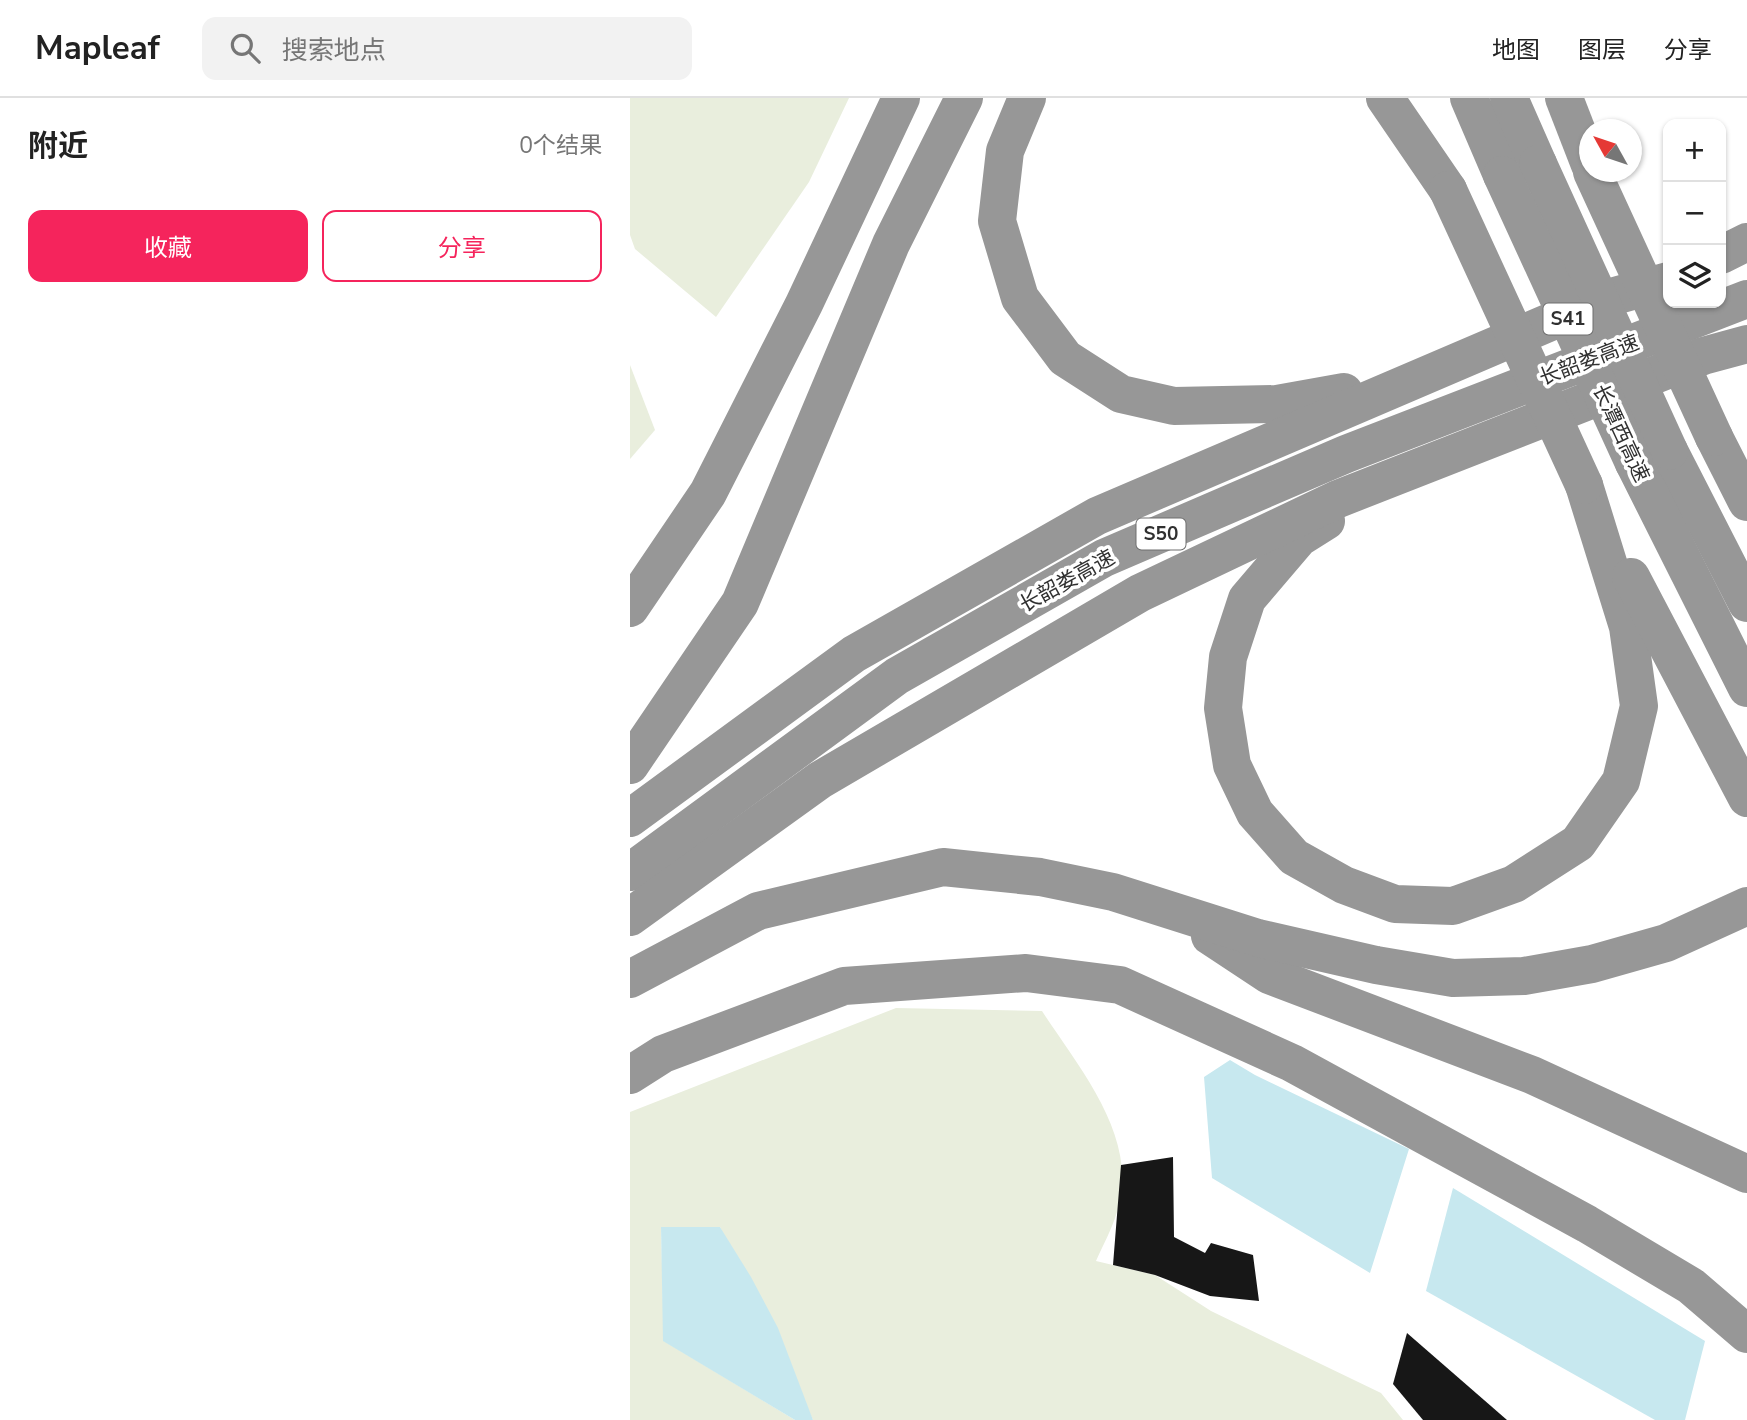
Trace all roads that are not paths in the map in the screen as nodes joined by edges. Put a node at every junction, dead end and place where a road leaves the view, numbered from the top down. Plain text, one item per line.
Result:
1 (901, 98) edge
2 (964, 98) edge
3 (1027, 98) edge
4 (1385, 98) edge
5 (1413, 98) edge
6 (1469, 98) edge
7 (1509, 98) edge
8 (1564, 98) edge
9 (1579, 138) edge
10 (1520, 170) junction
11 (1597, 182) edge
12 (1448, 190) junction
13 (1747, 242) edge
14 (1726, 252) edge
15 (1747, 258) edge
16 (1726, 264) edge
17 (1663, 282) edge
18 (1747, 299) edge
19 (1747, 344) edge
20 (1422, 378) junction
21 (1651, 457) junction
22 (1402, 474) junction
23 (1584, 485) junction
24 (1747, 502) edge
25 (1747, 603) edge
26 (630, 608) edge
27 (1747, 688) edge
28 (630, 765) edge
29 (1747, 798) edge
30 (630, 818) edge
31 (630, 872) edge
32 (1747, 906) edge
33 (1170, 910) junction
34 (630, 918) edge
35 (630, 979) edge
36 (630, 1075) edge
37 (1747, 1174) edge
38 (1747, 1334) edge

1 - 26 highway
2 - 28 highway
3 - 20 highway
4 - 12 highway
5 - 12 highway
6 - 10 highway, 长潭西高速 / S41
7 - 10 highway, 长潭西高速 / S41
8 - 9 highway
10 - 21 highway, 长潭西高速 / S41, bridge
11 - 24 highway, bridge
12 - 23 highway, bridge
13 - 14 highway
15 - 16 highway
17 - 20 highway
18 - 31 highway, 长韶娄高速 / S50
19 - 22 highway, 长韶娄高速 / S50
20 - 30 highway
21 - 25 highway, 长潭西高速 / S41
21 - 27 highway, 长潭西高速 / S41
22 - 23 highway
22 - 34 highway, 长韶娄高速 / S50
23 - 29 highway
32 - 33 highway
33 - 35 highway
33 - 37 highway
36 - 38 highway

